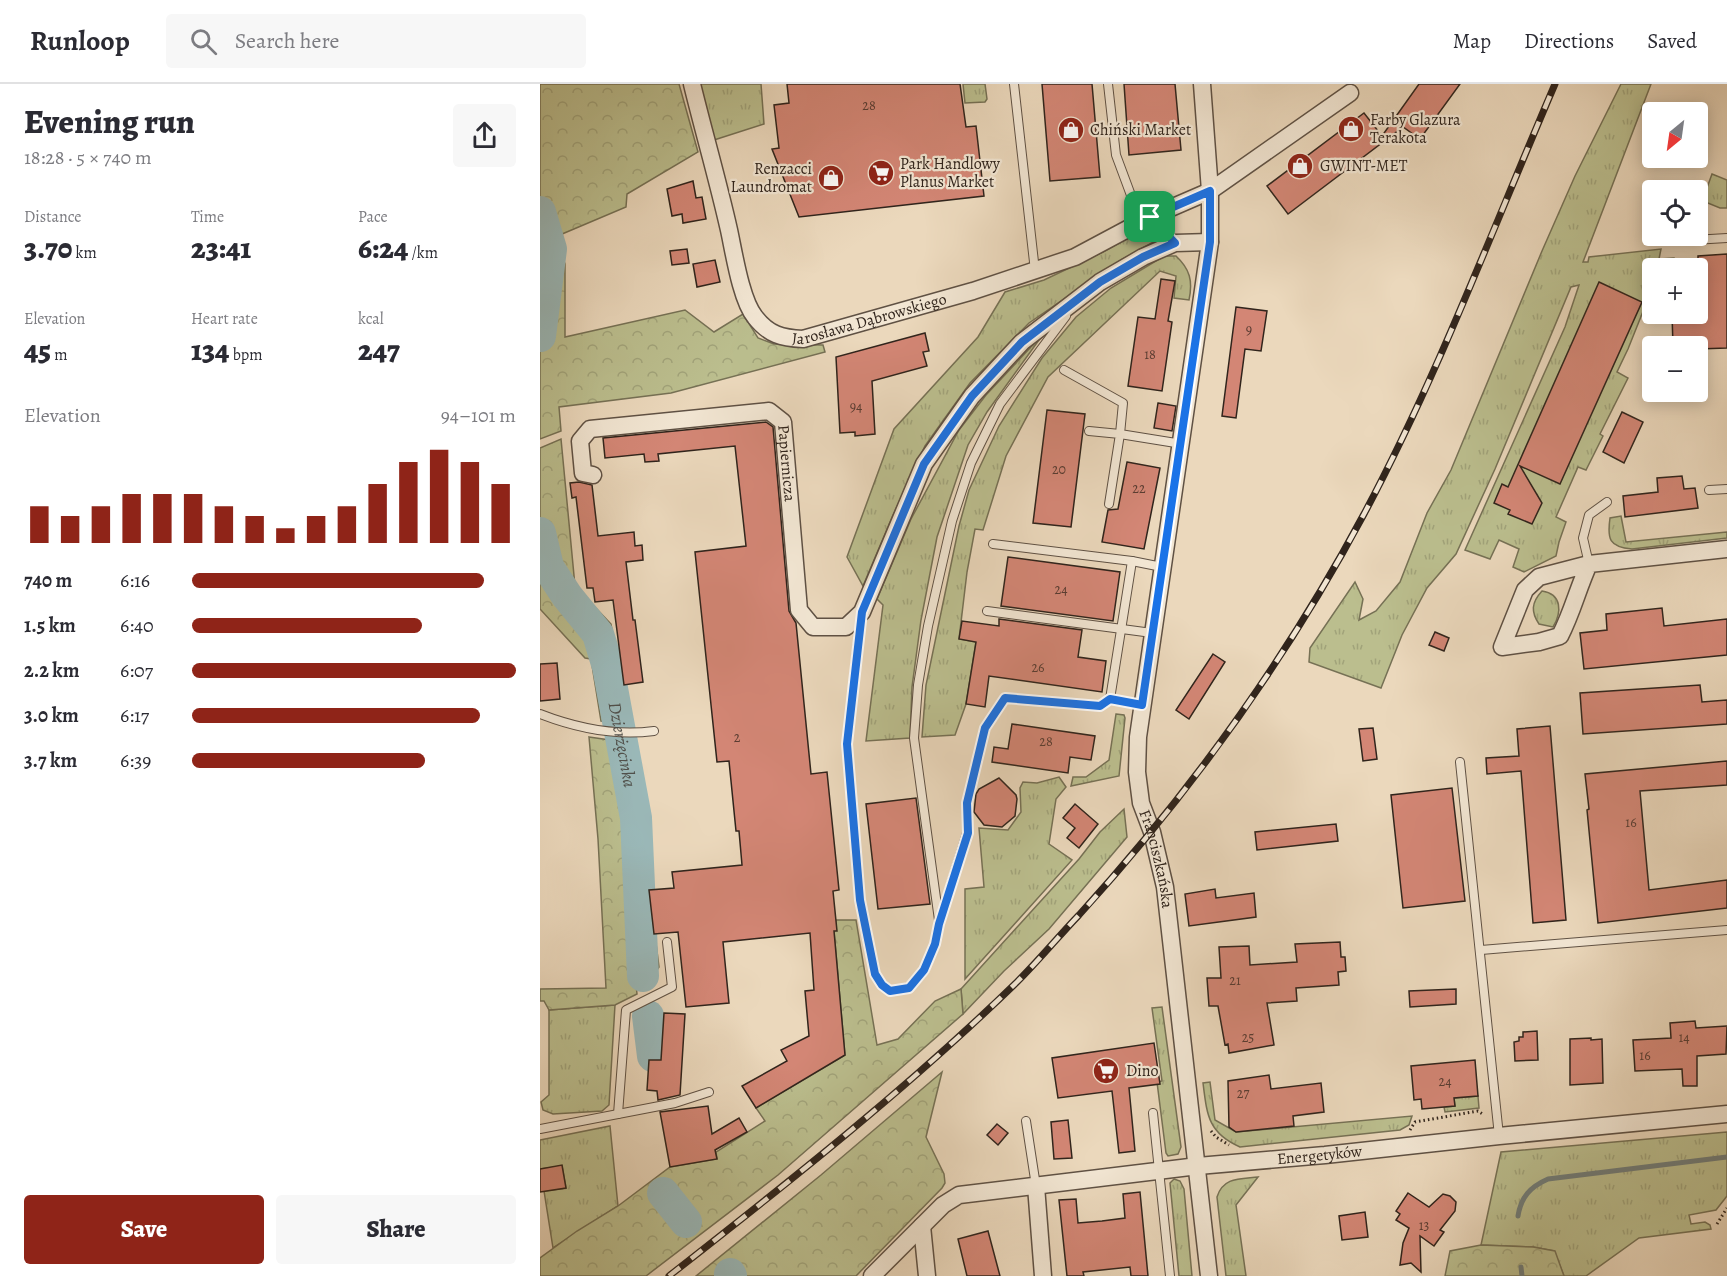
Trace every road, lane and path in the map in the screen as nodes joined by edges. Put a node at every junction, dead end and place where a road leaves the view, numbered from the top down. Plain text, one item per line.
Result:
1 (692, 84) edge
2 (1014, 84) edge
3 (1108, 84) edge
4 (1202, 84) edge
5 (1350, 93) dead end
6 (1210, 191) junction
7 (1150, 217) junction
8 (1727, 238) edge
9 (1708, 239) edge
10 (1210, 242) junction
11 (1175, 243) junction
12 (1035, 271) junction
13 (1100, 282) junction
14 (1064, 370) dead end
15 (1089, 431) dead end
16 (1120, 434) junction
17 (1182, 444) junction
18 (593, 475) dead end
19 (1727, 489) edge
20 (1709, 490) dead end
21 (1607, 502) dead end
22 (1109, 504) dead end
23 (993, 544) dead end
24 (1727, 549) edge
25 (1132, 561) junction
26 (1589, 564) junction
27 (1162, 567) junction
28 (987, 611) dead end
29 (862, 612) junction
30 (1122, 629) junction
31 (1152, 633) junction
32 (1110, 699) junction
33 (1142, 705) junction
34 (540, 714) edge
35 (654, 731) dead end
36 (1460, 762) dead end
37 (939, 924) junction
38 (1727, 930) edge
39 (668, 942) dead end
40 (1481, 950) junction
41 (710, 1092) dead end
42 (1153, 1113) dead end
43 (618, 1114) junction
44 (1727, 1114) edge
45 (1026, 1121) dead end
46 (540, 1127) edge
47 (1499, 1136) junction
48 (1198, 1166) junction
49 (1160, 1170) junction
50 (1036, 1186) junction
51 (1727, 1208) edge
52 (1717, 1224) dead end
53 (921, 1226) junction
54 (872, 1276) edge
55 (927, 1276) edge
56 (1043, 1276) edge
57 (1170, 1276) edge
58 (1209, 1276) edge

1 - 12 street, Jarosława Dąbrowskiego
2 - 12 lane
3 - 7 lane
4 - 6 street, Franciszkańska
5 - 6 street, Jarosława Dąbrowskiego
6 - 7 street, Jarosława Dąbrowskiego
6 - 10 street, Franciszkańska
7 - 11 lane
7 - 12 street, Jarosława Dąbrowskiego
8 - 9 lane
10 - 11 street
10 - 17 street, Franciszkańska
11 - 13 street
13 - 29 street
13 - 37 lane
14 - 16 lane
15 - 16 lane
16 - 17 lane
16 - 22 lane
17 - 27 street, Franciszkańska
18 - 29 street, Papiernicza
19 - 20 lane
21 - 26 lane
23 - 25 lane
24 - 26 street
25 - 27 lane
25 - 30 lane
26 - 26 street
27 - 31 street, Franciszkańska
28 - 30 lane
29 - 37 lane
30 - 31 lane
30 - 32 lane
31 - 33 street, Franciszkańska
32 - 33 lane
32 - 37 lane
33 - 48 street, Franciszkańska
34 - 35 lane
36 - 40 lane
38 - 40 lane
39 - 43 lane
40 - 47 lane
41 - 43 lane
42 - 49 lane
43 - 46 lane
44 - 47 street, Energetyków
45 - 50 lane
47 - 48 street, Energetyków
48 - 49 street, Energetyków
48 - 58 street, Franciszkańska
49 - 50 street, Energetyków
49 - 57 lane
50 - 53 street, Energetyków
50 - 56 street
51 - 52 path
53 - 54 street, Energetyków
53 - 55 street

